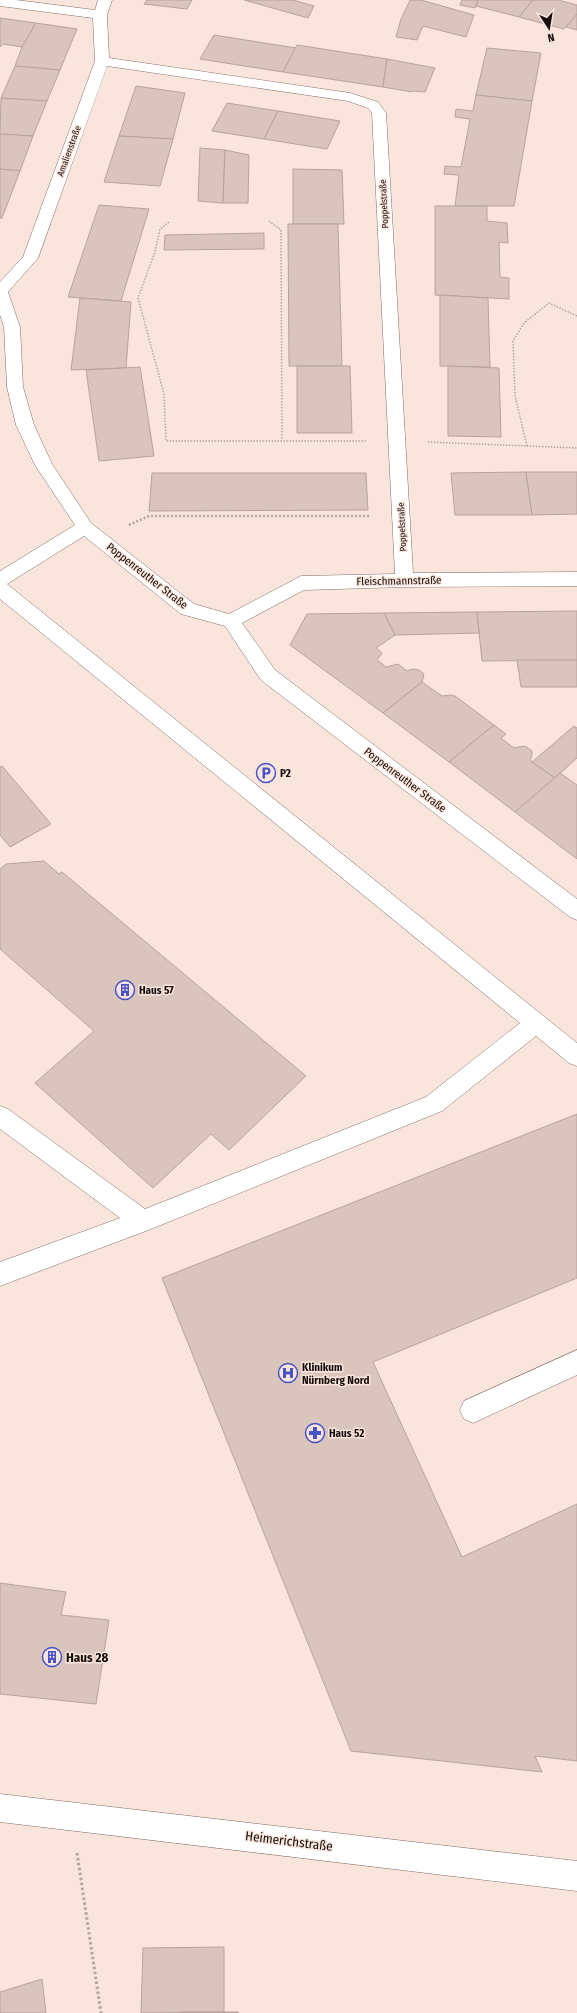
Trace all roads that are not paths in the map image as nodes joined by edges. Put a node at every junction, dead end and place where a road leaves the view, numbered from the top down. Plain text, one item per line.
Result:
1 (105, 0) edge
2 (0, 2) edge
3 (100, 15) junction
4 (102, 61) junction
5 (0, 291) edge
6 (92, 533) junction
7 (577, 579) edge
8 (0, 580) edge
9 (404, 580) junction
10 (0, 589) edge
11 (231, 621) junction
12 (577, 911) edge
13 (535, 1024) junction
14 (577, 1056) edge
15 (0, 1116) edge
16 (143, 1221) junction
17 (0, 1274) edge
18 (577, 1362) edge
19 (473, 1410) dead end
20 (0, 1808) edge
21 (577, 1876) edge

1 - 3 street, Amalienstraße
2 - 3 street
3 - 4 street, Amalienstraße
4 - 5 street, Amalienstraße
4 - 9 street, Poppelstraße
5 - 6 street, Poppenreuther Straße
6 - 8 street
6 - 11 street, Poppenreuther Straße
7 - 9 street, Fleischmannstraße
9 - 11 street, Fleischmannstraße
10 - 13 street
11 - 12 street, Poppenreuther Straße
13 - 14 street
13 - 16 street
15 - 16 street
16 - 17 street
18 - 19 street
20 - 21 street, Heimerichstraße

